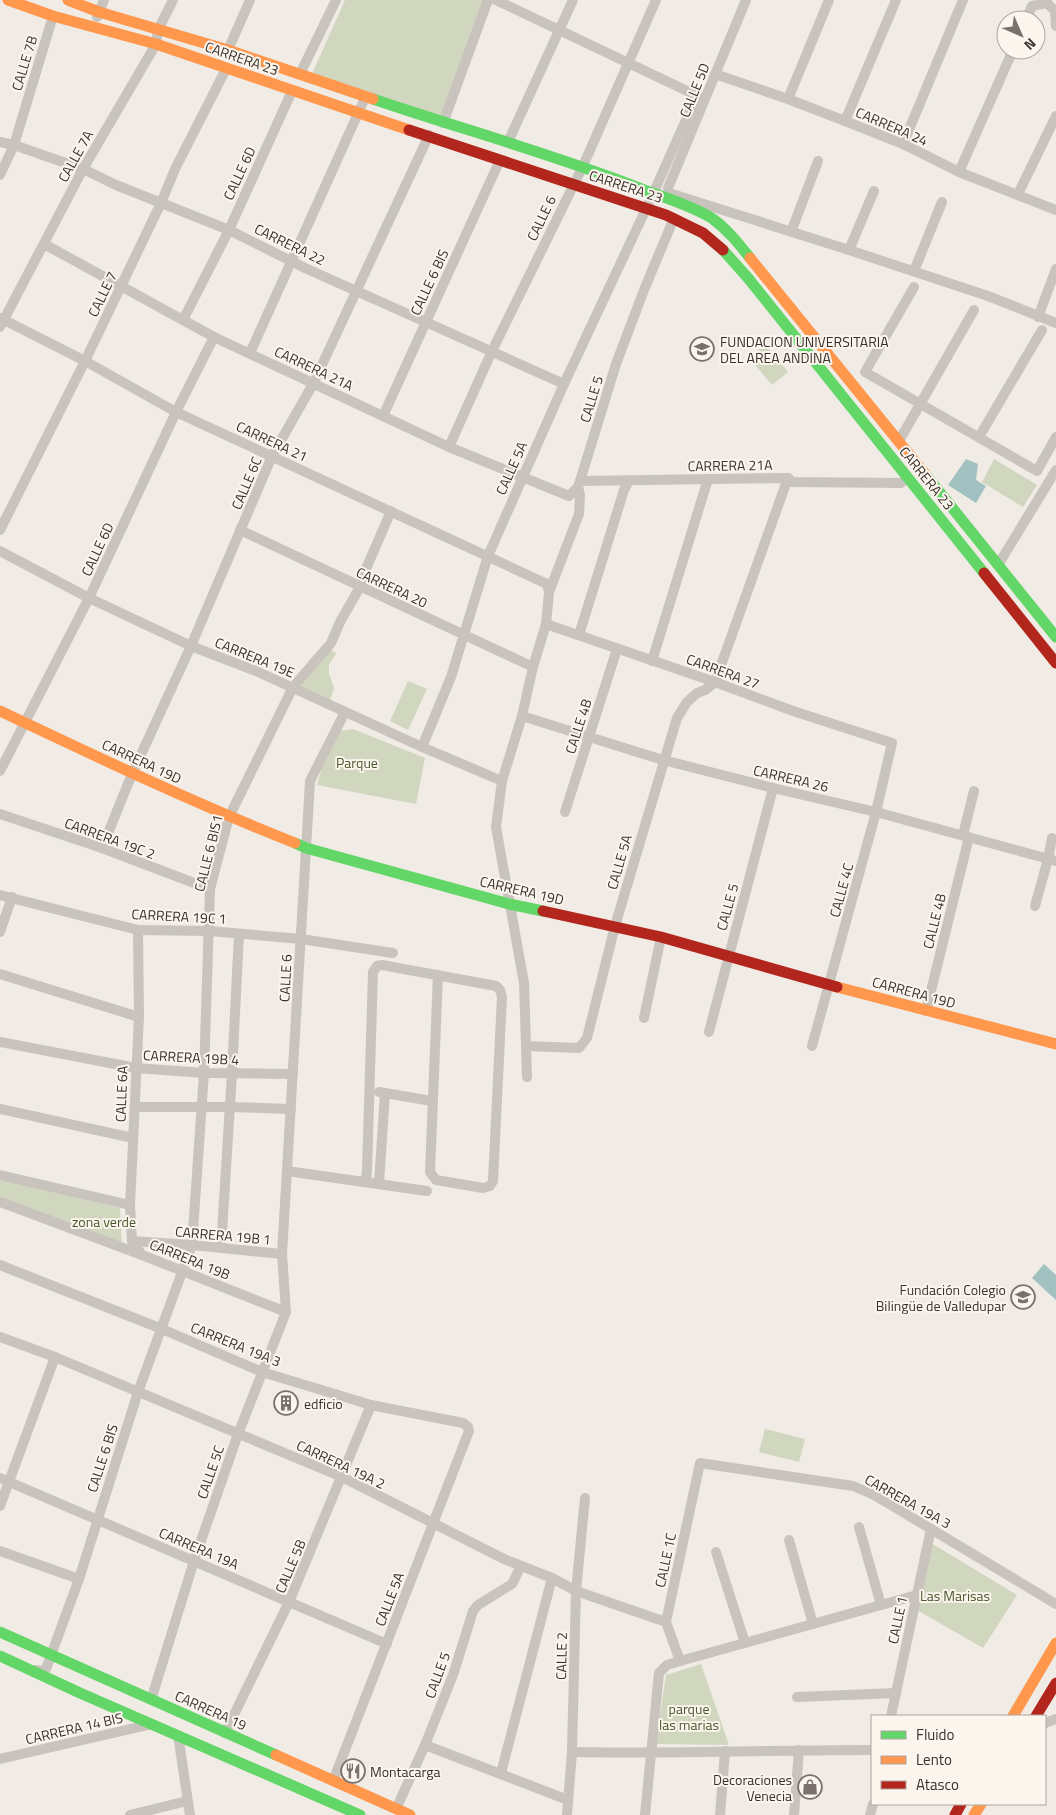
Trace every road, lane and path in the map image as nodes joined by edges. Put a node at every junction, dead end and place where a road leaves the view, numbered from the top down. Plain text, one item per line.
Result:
1 (8, 0) edge
2 (68, 0) edge
3 (104, 0) edge
4 (173, 0) edge
5 (250, 0) edge
6 (336, 0) edge
7 (488, 0) edge
8 (496, 0) edge
9 (573, 0) edge
10 (656, 0) edge
11 (746, 0) edge
12 (829, 0) edge
13 (896, 0) edge
14 (963, 0) edge
15 (1030, 10) edge
16 (100, 12) junction
17 (53, 16) junction
18 (1056, 26) edge
19 (92, 27) junction
20 (158, 30) junction
21 (560, 30) junction
22 (156, 44) junction
23 (228, 50) junction
24 (1009, 60) edge
25 (629, 62) junction
26 (226, 69) junction
27 (300, 74) junction
28 (715, 74) junction
29 (292, 91) junction
30 (701, 97) junction
31 (365, 98) junction
32 (788, 99) junction
33 (359, 112) junction
34 (1056, 116) edge
35 (845, 121) junction
36 (443, 123) junction
37 (429, 135) junction
38 (0, 142) edge
39 (508, 142) junction
40 (903, 144) junction
41 (14, 145) junction
42 (500, 160) junction
43 (818, 161) dead end
44 (583, 166) junction
45 (83, 169) junction
46 (960, 172) junction
47 (0, 175) edge
48 (573, 184) junction
49 (874, 191) dead end
50 (653, 194) junction
51 (1018, 194) junction
52 (942, 202) dead end
53 (161, 203) junction
54 (647, 208) junction
55 (1056, 210) edge
56 (735, 214) junction
57 (674, 218) junction
58 (228, 230) junction
59 (725, 230) junction
60 (791, 232) junction
61 (44, 244) junction
62 (849, 250) junction
63 (292, 261) junction
64 (1056, 269) edge
65 (914, 271) junction
66 (121, 286) junction
67 (914, 287) dead end
68 (357, 291) junction
69 (974, 310) dead end
70 (1038, 317) junction
71 (184, 320) junction
72 (426, 321) junction
73 (1, 322) edge
74 (1056, 324) edge
75 (1042, 330) dead end
76 (214, 337) junction
77 (492, 350) junction
78 (250, 353) junction
79 (84, 362) junction
80 (313, 384) junction
81 (564, 384) junction
82 (920, 404) junction
83 (870, 406) junction
84 (176, 412) junction
85 (383, 416) junction
86 (858, 416) junction
87 (979, 437) junction
88 (1056, 437) edge
89 (899, 441) junction
90 (449, 448) junction
91 (272, 456) junction
92 (1056, 470) edge
93 (521, 478) junction
94 (788, 478) junction
95 (907, 478) junction
96 (708, 480) junction
97 (629, 481) junction
98 (579, 484) junction
99 (391, 511) junction
100 (0, 530) edge
101 (240, 530) junction
102 (0, 552) edge
103 (488, 556) junction
104 (998, 564) junction
105 (360, 587) junction
106 (548, 592) junction
107 (89, 598) junction
108 (546, 624) junction
109 (462, 635) junction
110 (579, 635) junction
111 (1056, 636) edge
112 (191, 646) junction
113 (617, 649) junction
114 (652, 661) junction
115 (1056, 663) edge
116 (533, 667) junction
117 (715, 682) junction
118 (293, 688) junction
119 (0, 711) edge
120 (345, 712) junction
121 (522, 716) junction
122 (25, 722) junction
123 (589, 736) junction
124 (891, 742) joint
125 (422, 747) junction
126 (663, 760) junction
127 (0, 771) edge
128 (132, 774) junction
129 (502, 780) junction
130 (773, 788) junction
131 (974, 791) dead end
132 (565, 812) dead end
133 (876, 812) junction
134 (0, 814) edge
135 (229, 817) junction
136 (966, 836) junction
137 (1052, 838) dead end
138 (102, 848) junction
139 (306, 848) junction
140 (1052, 860) edge
141 (210, 889) junction
142 (0, 895) edge
143 (12, 897) junction
144 (509, 904) junction
145 (1035, 906) dead end
146 (615, 926) junction
147 (138, 930) junction
148 (209, 931) junction
149 (0, 932) edge
150 (239, 934) junction
151 (661, 937) junction
152 (301, 939) junction
153 (393, 953) dead end
154 (728, 957) junction
155 (0, 974) edge
156 (438, 975) junction
157 (830, 984) junction
158 (926, 1011) junction
159 (139, 1017) junction
160 (644, 1018) dead end
161 (708, 1032) dead end
162 (0, 1042) edge
163 (1056, 1044) edge
164 (526, 1046) junction
165 (812, 1046) dead end
166 (136, 1068) junction
167 (204, 1072) junction
168 (232, 1073) junction
169 (293, 1074) junction
170 (527, 1077) dead end
171 (370, 1090) junction
172 (385, 1093) junction
173 (432, 1101) junction
174 (134, 1107) junction
175 (202, 1107) junction
176 (230, 1107) junction
177 (0, 1109) edge
178 (291, 1109) junction
179 (133, 1138) junction
180 (287, 1171) junction
181 (0, 1175) edge
182 (366, 1181) junction
183 (379, 1183) junction
184 (427, 1191) dead end
185 (0, 1202) edge
186 (130, 1205) junction
187 (132, 1241) junction
188 (192, 1245) junction
189 (221, 1248) junction
190 (282, 1254) junction
191 (142, 1255) junction
192 (0, 1265) edge
193 (183, 1271) junction
194 (286, 1312) junction
195 (162, 1329) junction
196 (0, 1337) edge
197 (55, 1357) junction
198 (262, 1372) junction
199 (138, 1392) junction
200 (371, 1405) junction
201 (468, 1427) joint
202 (238, 1434) junction
203 (700, 1463) joint
204 (342, 1477) junction
205 (5, 1479) edge
206 (585, 1498) dead end
207 (0, 1506) edge
208 (96, 1520) junction
209 (433, 1524) junction
210 (859, 1527) dead end
211 (931, 1528) junction
212 (789, 1540) dead end
213 (0, 1551) edge
214 (716, 1552) dead end
215 (194, 1561) junction
216 (521, 1566) junction
217 (552, 1578) junction
218 (79, 1580) junction
219 (576, 1591) junction
220 (917, 1595) junction
221 (289, 1602) junction
222 (1056, 1604) edge
223 (881, 1605) junction
224 (666, 1622) junction
225 (813, 1624) junction
226 (0, 1632) edge
227 (745, 1643) junction
228 (1056, 1643) edge
229 (387, 1644) junction
230 (0, 1656) edge
231 (52, 1656) junction
232 (680, 1661) junction
233 (33, 1670) junction
234 (88, 1671) junction
235 (1056, 1683) edge
236 (80, 1693) junction
237 (896, 1693) junction
238 (797, 1698) dead end
239 (151, 1700) junction
240 (891, 1715) edge
241 (1014, 1715) edge
242 (1037, 1715) edge
243 (154, 1724) junction
244 (225, 1733) junction
245 (178, 1735) junction
246 (425, 1745) junction
247 (799, 1750) junction
248 (871, 1750) edge
249 (725, 1751) junction
250 (572, 1752) junction
251 (651, 1753) junction
252 (0, 1758) edge
253 (501, 1773) junction
254 (333, 1781) junction
255 (568, 1800) junction
256 (187, 1801) junction
257 (396, 1809) junction
258 (130, 1815) edge
259 (190, 1815) edge
260 (360, 1815) edge
261 (410, 1815) edge
262 (567, 1815) edge
263 (645, 1815) edge
264 (720, 1815) edge
265 (794, 1815) edge

1 - 17 main road, CARRERA 23
2 - 16 main road, CARRERA 23
3 - 16 street
4 - 20 street, CALLE 7A
5 - 23 street
6 - 27 street
7 - 36 street
8 - 21 street
9 - 21 street
10 - 25 street, CALLE 6
11 - 28 street, CALLE 5D
12 - 32 street
13 - 35 street
14 - 40 street
15 - 18 street
16 - 19 street
16 - 20 main road, CARRERA 23
17 - 19 main road, CARRERA 23
17 - 41 street, CALLE 7B
19 - 22 main road, CARRERA 23
20 - 22 street, CALLE 7A
20 - 23 main road, CARRERA 23
21 - 25 street
21 - 39 street
22 - 26 main road, CARRERA 23
22 - 45 street, CALLE 7A
23 - 27 main road, CARRERA 23
24 - 46 street
25 - 30 street
25 - 44 street, CALLE 6
26 - 29 main road, CARRERA 23
26 - 53 street, CALLE 7
27 - 31 main road, CARRERA 23
28 - 30 street, CALLE 5D
28 - 32 street, CARRERA 24
29 - 33 main road, CARRERA 23
29 - 58 street, CALLE 6D
30 - 50 street, CALLE 5A
30 - 56 street, CALLE 5D
31 - 33 street
31 - 36 main road, CARRERA 23
32 - 35 street, CARRERA 24
33 - 37 main road, CARRERA 23
33 - 63 street
34 - 51 street
35 - 40 street, CARRERA 24
36 - 39 main road, CARRERA 23
37 - 42 main road, CARRERA 23
37 - 68 street, CALLE 6C
38 - 41 street, CARRERA 22
39 - 44 main road, CARRERA 23
40 - 46 street, CARRERA 24
41 - 45 street, CARRERA 22
41 - 47 street, CALLE 7B
42 - 48 main road, CARRERA 23
42 - 72 street, CALLE 6 BIS
43 - 60 street
44 - 48 street, CALLE 6
44 - 50 main road, CARRERA 23
45 - 53 street, CARRERA 22
45 - 61 street, CALLE 7A
46 - 51 street, CARRERA 24
48 - 54 main road, CARRERA 23
48 - 77 street, CALLE 6
49 - 62 street
50 - 54 street, CALLE 5A
50 - 59 main road, CARRERA 23
51 - 55 street, CARRERA 24
52 - 65 street
53 - 58 street, CARRERA 22
53 - 66 street, CALLE 7
54 - 57 main road, CARRERA 23
54 - 81 street, CALLE 5A
56 - 59 street
56 - 60 street
57 - 86 main road, CARRERA 23
57 - 98 street, CALLE 5
58 - 63 street, CARRERA 22
58 - 71 street, CALLE 6D
59 - 83 main road, CARRERA 23
60 - 62 street
61 - 66 street, CARRERA 21A
61 - 73 street, CALLE 7A
62 - 65 street
63 - 68 street, CARRERA 22
63 - 78 street
64 - 70 street
65 - 70 street
66 - 71 street, CARRERA 21A
66 - 79 street, CALLE 7
67 - 82 street
68 - 72 street, CARRERA 22
68 - 80 street, CALLE 6C
69 - 82 street
70 - 74 street
71 - 76 street, CARRERA 21A
72 - 77 street, CARRERA 22
72 - 85 street, CALLE 6 BIS
73 - 79 street, CARRERA 21
75 - 87 street
76 - 78 street, CARRERA 21A
76 - 84 street, CALLE 6D
77 - 81 street, CARRERA 22
77 - 90 street, CALLE 6
78 - 80 street, CARRERA 21A
79 - 84 street, CARRERA 21
79 - 100 street, CALLE 7
80 - 85 street, CARRERA 21A
80 - 91 street, CALLE 6C
81 - 93 street, CALLE 5A
82 - 87 street
82 - 89 street
83 - 86 main road
83 - 89 main road, CARRERA 23
84 - 91 street, CARRERA 21
84 - 107 street, CALLE 6D
85 - 90 street, CARRERA 21A
86 - 95 main road, CARRERA 23
87 - 88 street
89 - 104 main road, CARRERA 23
90 - 93 street, CARRERA 21A
91 - 99 street, CARRERA 21
91 - 101 street, CALLE 6C
92 - 104 street
93 - 98 street, CARRERA 21A
93 - 103 street, CALLE 5A
94 - 95 street, CARRERA 21A
94 - 96 street, CARRERA 21A
94 - 117 street
95 - 115 main road, CARRERA 23
96 - 97 street, CARRERA 21A
96 - 114 street
97 - 98 street, CARRERA 21A
97 - 110 street
98 - 106 street, CALLE 5
99 - 103 street, CARRERA 21
99 - 105 street, CALLE 6 BIS1
101 - 105 street, CARRERA 20
101 - 112 street, CALLE 6C
102 - 107 street, CARRERA 19E
103 - 106 street, CARRERA 21
103 - 109 street, CALLE 5A
104 - 111 main road, CARRERA 23
105 - 109 street, CARRERA 20
105 - 118 street, CALLE 6 BIS1
106 - 108 street, CALLE 5
107 - 112 street, CARRERA 19E
107 - 122 street, CALLE 6D
108 - 110 street, CARRERA 27
108 - 116 street, CALLE 5
109 - 116 street, CARRERA 20
109 - 125 street, CALLE 5A
110 - 113 street, CARRERA 27
112 - 118 street, CARRERA 19E
112 - 128 street, CALLE 6C
113 - 114 street, CARRERA 27
113 - 123 street, CALLE 4B
114 - 117 street, CARRERA 27
116 - 121 street, CALLE 5
117 - 124 street, CARRERA 27
117 - 126 street, CALLE 5A
118 - 120 street, CARRERA 19E
118 - 135 street, CALLE 6 BIS1
119 - 122 main road, CARRERA 19D
120 - 125 street, CARRERA 19E
120 - 139 street, CALLE 6
121 - 123 street, CARRERA 26
121 - 129 street, CALLE 5
122 - 127 street, CALLE 6D
122 - 128 main road, CARRERA 19D
123 - 126 street, CARRERA 26
123 - 132 street, CALLE 4B
124 - 133 street, CALLE 4C
125 - 129 street, CARRERA 19E
126 - 130 street, CARRERA 26
126 - 146 street, CALLE 5A
128 - 135 main road, CARRERA 19D
128 - 138 street, CALLE 6C
129 - 144 street, CALLE 5
130 - 133 street, CARRERA 26
130 - 154 street, CALLE 5
131 - 136 street, CALLE 4B
133 - 136 street, CARRERA 26
133 - 157 street, CALLE 4C
134 - 138 street, CARRERA 19C 2
135 - 139 main road, CARRERA 19D
135 - 141 street, CALLE 6 BIS1
136 - 140 street, CARRERA 26
136 - 158 street, CALLE 4B
137 - 140 street
138 - 141 street, CARRERA 19C 2
139 - 144 main road, CARRERA 19D
139 - 152 street, CALLE 6
140 - 145 street
141 - 148 street, CALLE 6 BIS1
142 - 143 street, CARRERA 19C 1
143 - 147 street, CARRERA 19C 1
143 - 149 street
144 - 146 main road, CARRERA 19D
144 - 164 street, CALLE 5
146 - 151 main road, CARRERA 19D
146 - 164 street, CALLE 5A
147 - 148 street, CARRERA 19C 1
147 - 159 street, CALLE 6A
148 - 150 street, CARRERA 19C 1
148 - 167 street, CALLE 6 BIS1
150 - 152 street, CARRERA 19C 1
150 - 168 street
151 - 154 main road, CARRERA 19D
151 - 160 street
152 - 153 street, CARRERA 19C 1
152 - 169 street, CALLE 6
154 - 157 main road, CARRERA 19D
154 - 161 street, CALLE 5
155 - 159 street
156 - 171 street
156 - 173 street
156 - 173 street
157 - 158 main road, CARRERA 19D
157 - 165 street, CALLE 4C
158 - 163 main road, CARRERA 19D
159 - 166 street, CALLE 6A
162 - 166 street, CARRERA 19B 4
164 - 170 street, CALLE 5
166 - 167 street, CARRERA 19B 4
166 - 174 street, CALLE 6A
167 - 168 street, CARRERA 19B 4
167 - 175 street, CALLE 6 BIS1
168 - 169 street, CARRERA 19B 4
168 - 176 street
169 - 178 street, CALLE 6
171 - 172 street
171 - 182 street
172 - 173 street
172 - 183 street
174 - 175 street
174 - 179 street, CALLE 6A
175 - 176 street
175 - 188 street, CALLE 6 BIS1
176 - 178 street
176 - 189 street
177 - 179 street
178 - 180 street, CALLE 6
179 - 186 street, CALLE 6A
180 - 182 street
180 - 190 street, CALLE 6
181 - 186 street
182 - 183 street
183 - 184 street
185 - 191 street, CARRERA 19B
186 - 187 street, CALLE 6A
187 - 188 street, CARRERA 19B 1
187 - 191 street
188 - 189 street, CARRERA 19B 1
188 - 193 street, CALLE 6 BIS1
189 - 190 street, CARRERA 19B 1
190 - 194 street, CALLE 5C
191 - 193 street, CARRERA 19B
192 - 195 street, CARRERA 19A 3
193 - 194 street, CARRERA 19B
193 - 195 street, CALLE 6 BIS
194 - 198 street, CALLE 5C
195 - 198 street, CARRERA 19A 3
195 - 199 street, CALLE 6 BIS
196 - 197 street, CARRERA 19A 2
197 - 199 street, CARRERA 19A 2
197 - 205 street
198 - 200 street, CARRERA 19A 3
198 - 202 street, CALLE 5C
199 - 202 street, CARRERA 19A 2
199 - 208 street, CALLE 6 BIS
200 - 201 street, CARRERA 19A 3
200 - 204 street, CALLE 5B
201 - 209 street, CALLE 5A
202 - 204 street, CARRERA 19A 2
202 - 215 street, CALLE 5C
203 - 211 street, CARRERA 19A 3
203 - 224 street, CALLE 1C
204 - 209 street, CARRERA 19A 2
204 - 221 street, CALLE 5B
205 - 207 street
205 - 208 street, CARRERA 19A
206 - 219 street, CALLE 2
208 - 215 street, CARRERA 19A
208 - 218 street, CALLE 6 BIS
209 - 216 street, CARRERA 19A 2
209 - 229 street, CALLE 5A
210 - 223 street
211 - 220 street, CALLE 1
211 - 222 street, CARRERA 19A 3
212 - 225 street
213 - 218 street
214 - 227 street
215 - 221 street, CARRERA 19A
215 - 239 street, CALLE 5C
216 - 217 street, CARRERA 19A 2
216 - 246 street, CALLE 5
217 - 219 street, CARRERA 19A 2
217 - 253 street
218 - 231 street, CALLE 6 BIS
219 - 224 street, CARRERA 19A 2
219 - 250 street, CALLE 2
220 - 223 street
220 - 237 street, CALLE 1
221 - 229 street, CARRERA 19A
221 - 244 street, CALLE 5B
223 - 225 street
224 - 232 street
225 - 227 street
226 - 231 main road, CARRERA 19
227 - 232 street
228 - 241 main road
229 - 254 street, CALLE 5A
230 - 233 main road
231 - 233 street
231 - 234 main road, CARRERA 19
232 - 251 street
233 - 236 main road
234 - 236 street
234 - 239 main road, CARRERA 19
235 - 242 main road
236 - 243 main road
237 - 238 street
237 - 240 street, CALLE 1
239 - 244 main road, CARRERA 19
243 - 245 main road
243 - 252 street, CARRERA 14 BIS
244 - 254 main road, CARRERA 19
245 - 256 street
245 - 260 main road
246 - 253 street
246 - 257 street, CALLE 5
247 - 248 street
247 - 249 street
247 - 265 street
249 - 251 street
249 - 264 street
250 - 251 street
250 - 255 street, CALLE 2
251 - 263 street
253 - 255 street
254 - 257 main road, CARRERA 19
255 - 262 street, CALLE 2
256 - 258 street
256 - 259 street
257 - 261 main road, CARRERA 19

